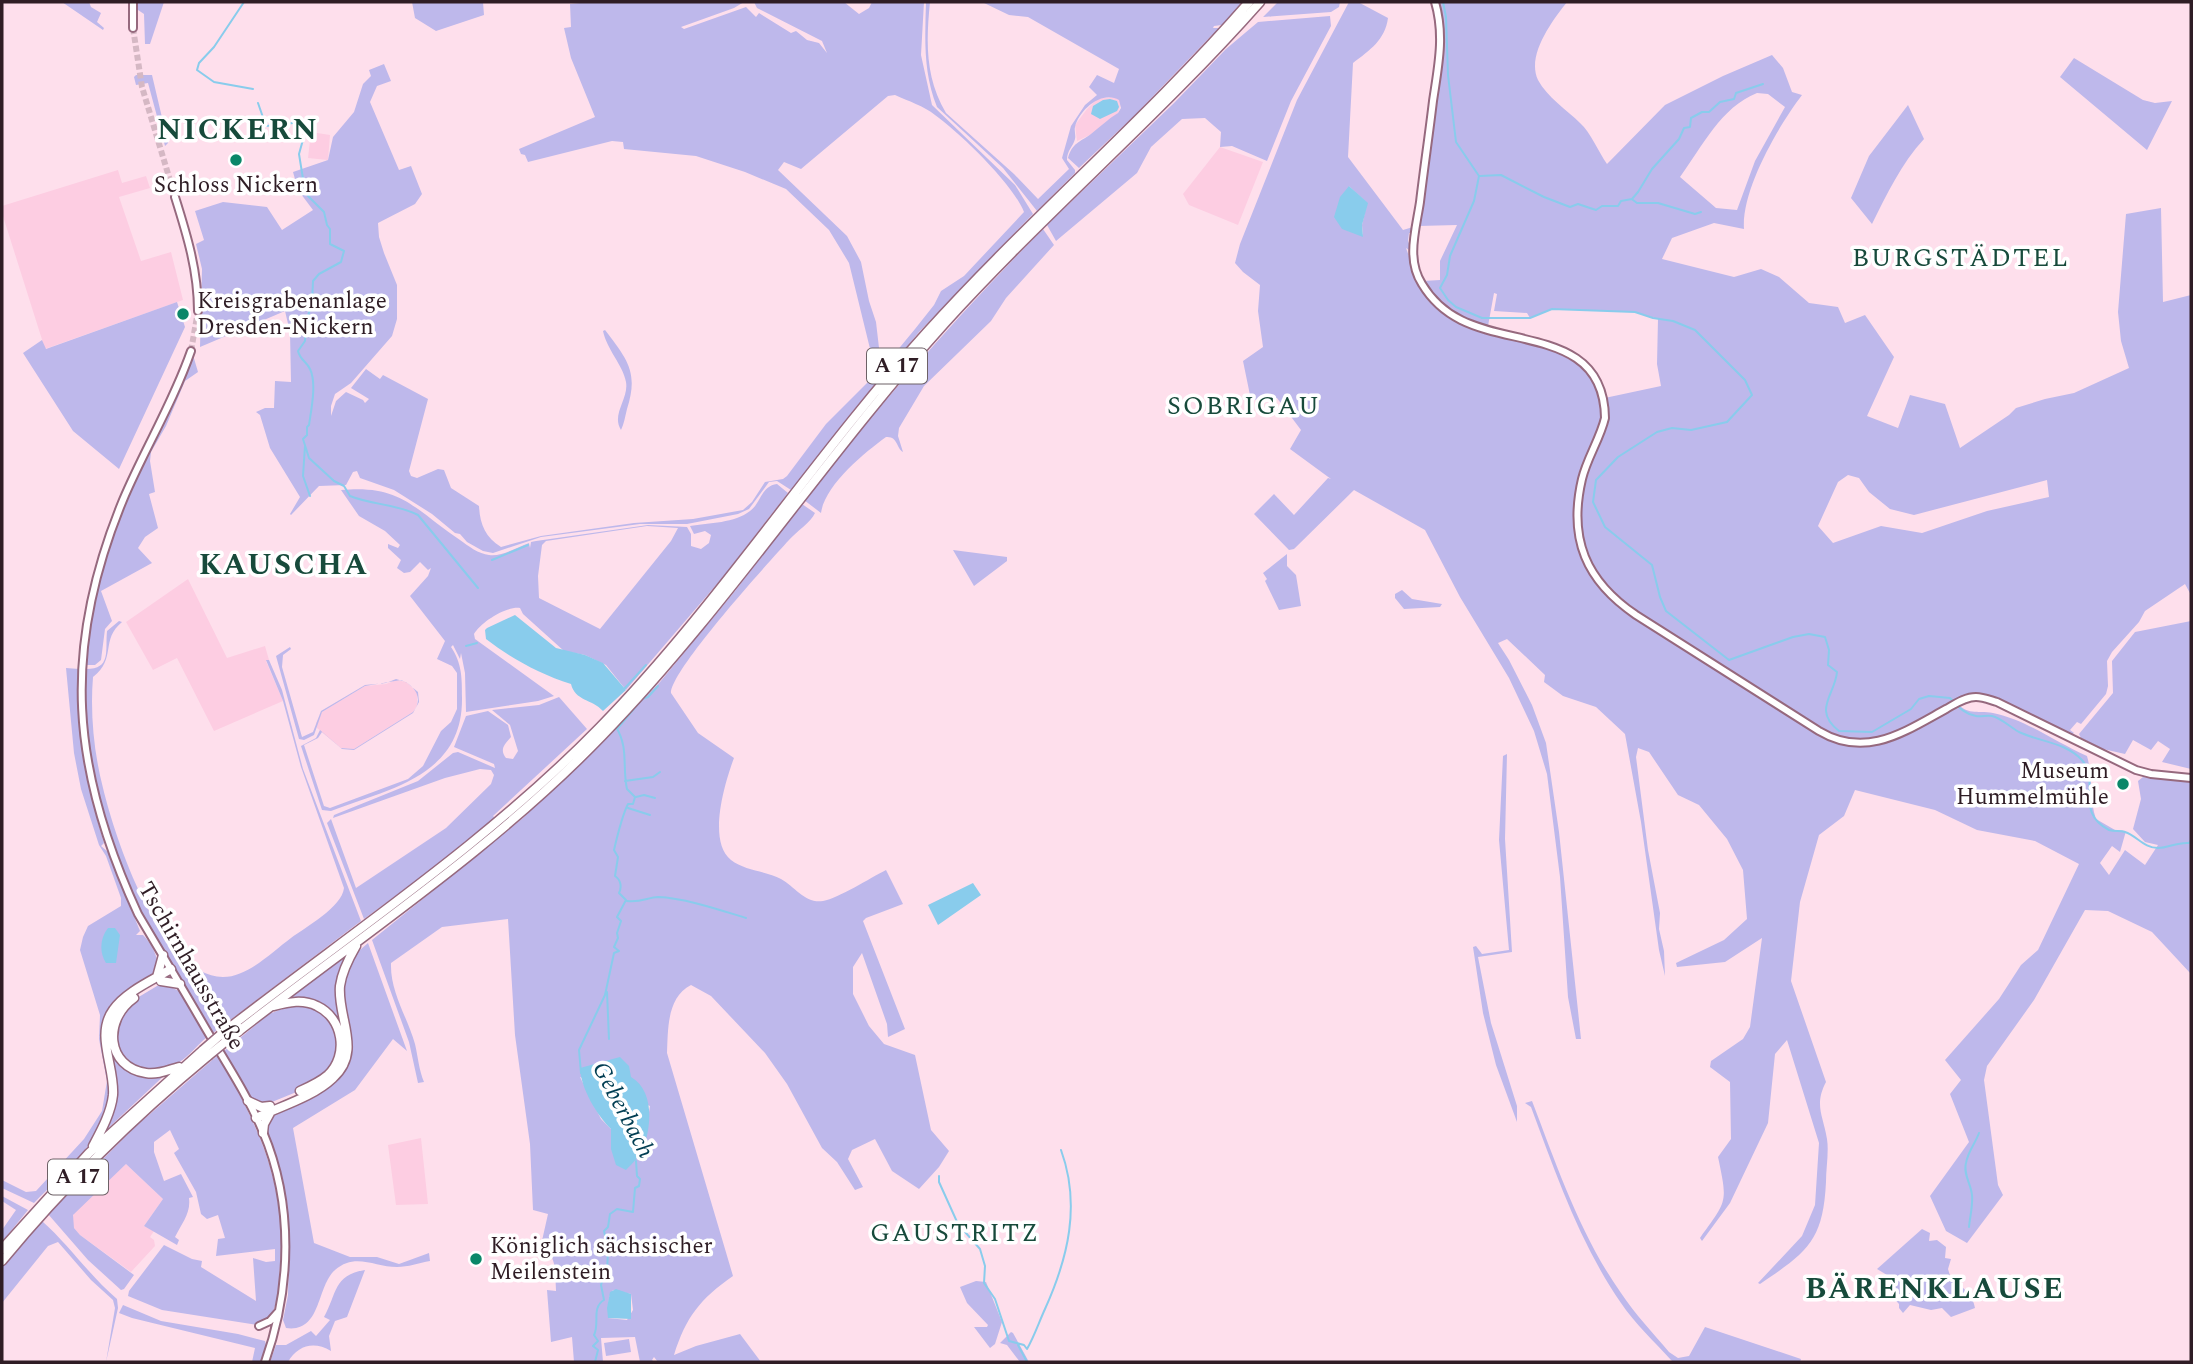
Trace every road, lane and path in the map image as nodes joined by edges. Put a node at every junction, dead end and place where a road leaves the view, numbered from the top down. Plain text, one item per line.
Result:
1 (133, 2) edge
2 (1249, 2) edge
3 (1260, 2) edge
4 (1435, 2) edge
5 (134, 28) tunnel mouth
6 (1170, 93) junction
7 (174, 197) tunnel mouth
8 (198, 311) tunnel mouth
9 (191, 351) tunnel mouth
10 (2191, 778) edge
11 (358, 938) junction
12 (163, 955) junction
13 (172, 970) junction
14 (159, 979) junction
15 (180, 984) junction
16 (268, 1008) junction
17 (228, 1035) junction
18 (205, 1053) junction
19 (185, 1064) junction
20 (248, 1101) junction
21 (272, 1108) junction
22 (255, 1116) junction
23 (263, 1133) junction
24 (89, 1153) junction
25 (2, 1249) edge
26 (2, 1261) edge
27 (279, 1311) junction
28 (259, 1326) dead end
29 (265, 1362) edge

1 - 5 main road
2 - 6 highway, A 17
3 - 6 highway, A 17
4 - 10 main road
6 - 11 highway, A 17
7 - 8 main road
9 - 12 main road, Tschirnhausstraße
11 - 16 highway, A 17
11 - 17 highway, A 17
11 - 21 highway
12 - 13 main road, Tschirnhausstraße
12 - 14 highway
13 - 14 highway
13 - 15 main road, Tschirnhausstraße
14 - 15 highway
14 - 19 highway
14 - 24 highway
15 - 20 main road, Tschirnhausstraße
16 - 17 highway, A 17
16 - 21 highway
17 - 18 highway, A 17, bridge
18 - 19 highway, A 17
18 - 26 highway, A 17
19 - 24 highway, A 17
20 - 21 highway
20 - 22 main road, Tschirnhausstraße
21 - 22 highway
21 - 23 highway
22 - 23 main road, Tschirnhausstraße
23 - 27 main road, Tschirnhausstraße
24 - 25 highway, A 17
27 - 28 main road
27 - 29 main road, Tschirnhausstraße

